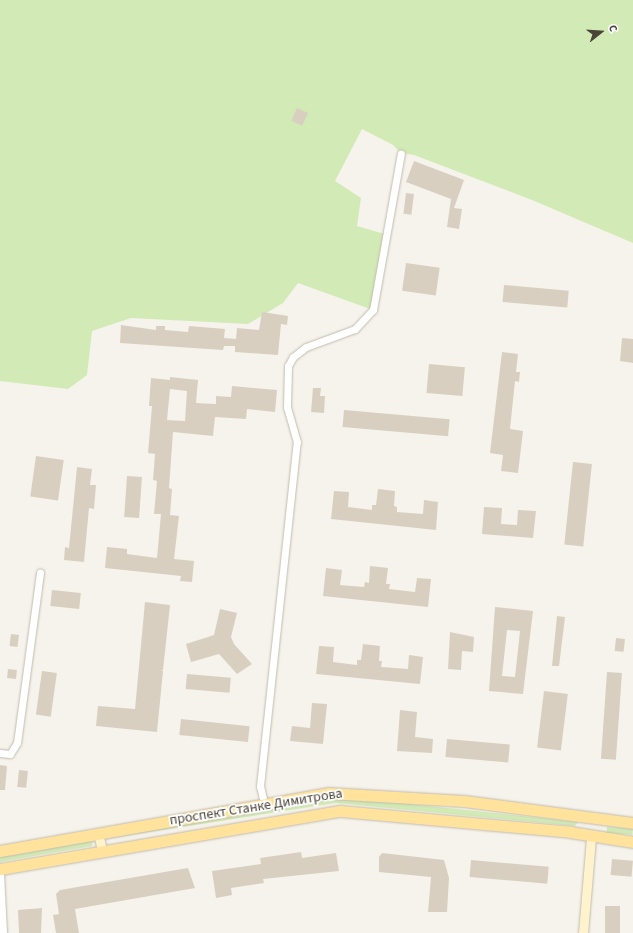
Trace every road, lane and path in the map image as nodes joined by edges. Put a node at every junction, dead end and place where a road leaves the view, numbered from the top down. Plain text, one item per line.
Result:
1 (401, 153) dead end
2 (40, 573) dead end
3 (0, 753) edge
4 (264, 803) junction
5 (593, 819) junction
6 (633, 823) edge
7 (98, 833) junction
8 (591, 837) junction
9 (633, 842) edge
10 (0, 851) edge
11 (102, 851) junction
12 (0, 869) edge
13 (0, 873) edge
14 (4, 933) edge
15 (583, 933) edge

1 - 4 street
2 - 3 street
4 - 5 main road, проспект Станке Димитрова
4 - 7 main road, проспект Станке Димитрова
5 - 6 main road, проспект Станке Димитрова
5 - 8 main road
7 - 10 main road, проспект Станке Димитрова
7 - 11 street
8 - 9 main road, проспект Станке Димитрова
8 - 11 main road, проспект Станке Димитрова
8 - 15 street
11 - 12 main road, проспект Станке Димитрова
13 - 14 street

